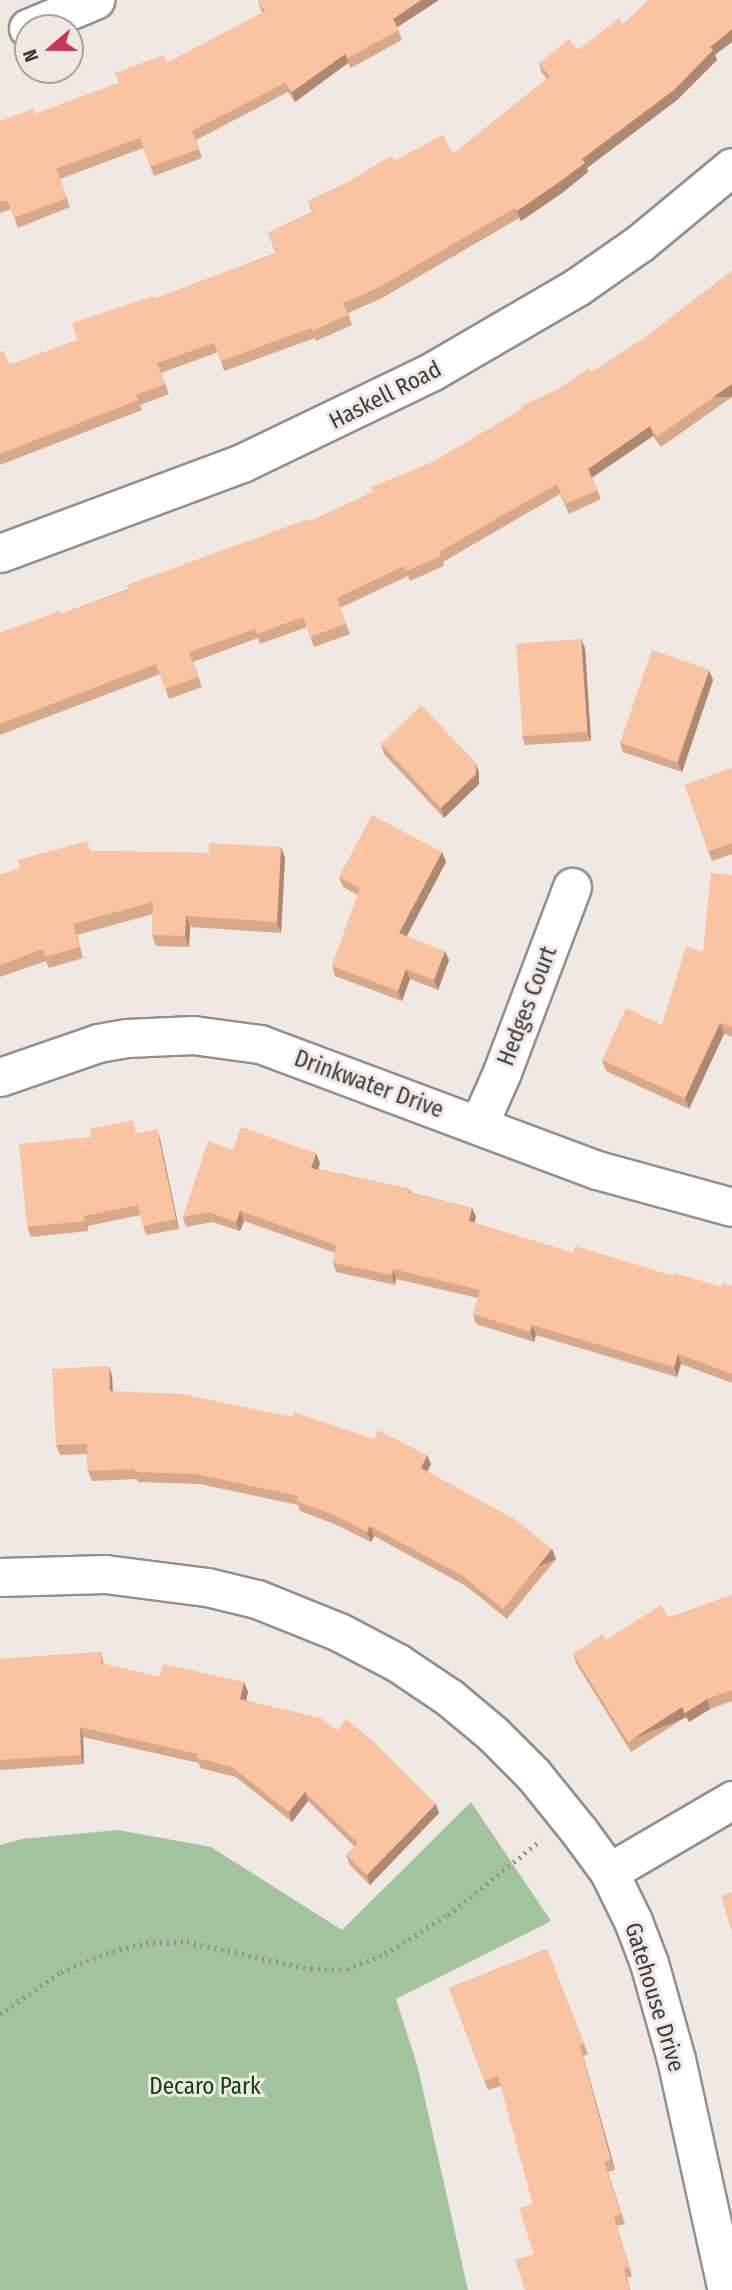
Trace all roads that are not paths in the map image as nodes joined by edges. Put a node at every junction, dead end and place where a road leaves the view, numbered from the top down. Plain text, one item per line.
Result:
1 (95, 0) edge
2 (62, 14) edge
3 (732, 167) edge
4 (0, 553) edge
5 (572, 887) dead end
6 (0, 1077) edge
7 (479, 1124) junction
8 (732, 1207) edge
9 (0, 1577) edge
10 (732, 1800) edge
11 (609, 1872) junction
12 (727, 2290) edge

1 - 2 street
3 - 4 street, Haskell Road
5 - 7 street, Hedges Court
6 - 7 street, Drinkwater Drive
7 - 8 street, Drinkwater Drive
9 - 11 street, Gatehouse Drive
10 - 11 street
11 - 12 street, Gatehouse Drive

